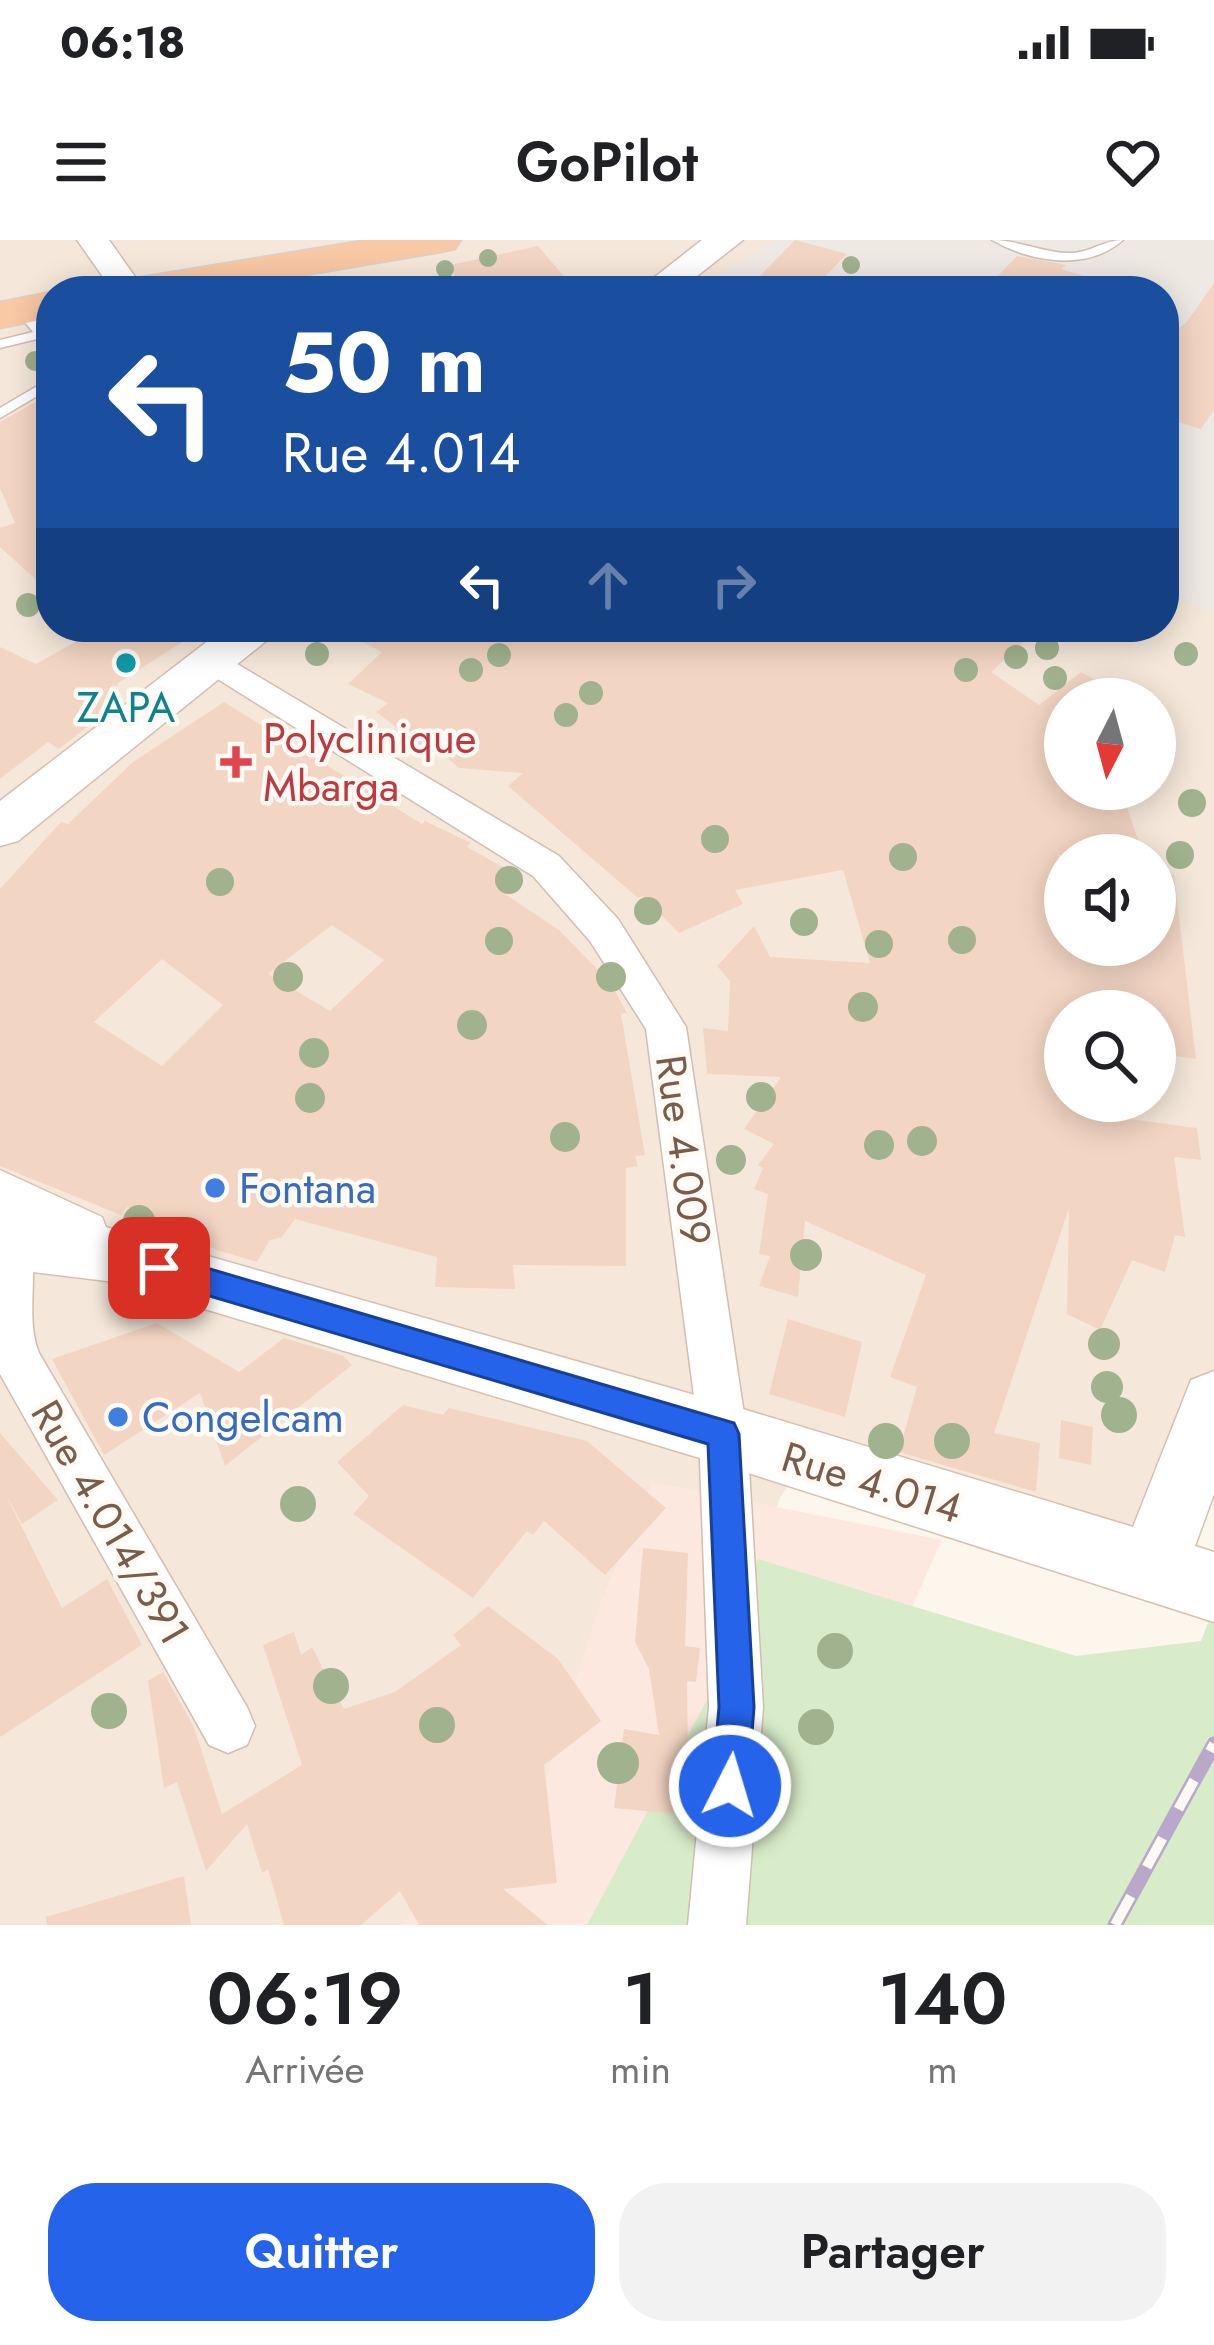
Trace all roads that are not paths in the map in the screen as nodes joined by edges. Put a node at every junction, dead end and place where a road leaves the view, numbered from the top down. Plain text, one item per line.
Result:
1 (92, 240) edge
2 (725, 240) edge
3 (998, 240) edge
4 (1117, 240) edge
5 (427, 241) edge
6 (671, 268) edge
7 (121, 276) edge
8 (221, 276) edge
9 (36, 391) edge
10 (0, 414) edge
11 (235, 642) edge
12 (212, 660) junction
13 (0, 828) edge
14 (3, 1226) edge
15 (1214, 1402) edge
16 (723, 1434) junction
17 (1188, 1580) edge
18 (228, 1726) dead end
19 (717, 1925) edge

1 - 7 street
2 - 6 main road
3 - 4 lane
5 - 8 highway
9 - 10 lane
11 - 12 main road
12 - 13 main road
12 - 16 street, Rue 4.009
14 - 16 main road, Rue 4.014
14 - 18 street, Rue 4.014/391
15 - 17 main road
16 - 17 main road, Rue 4.014
16 - 19 street, Rue 4.009

